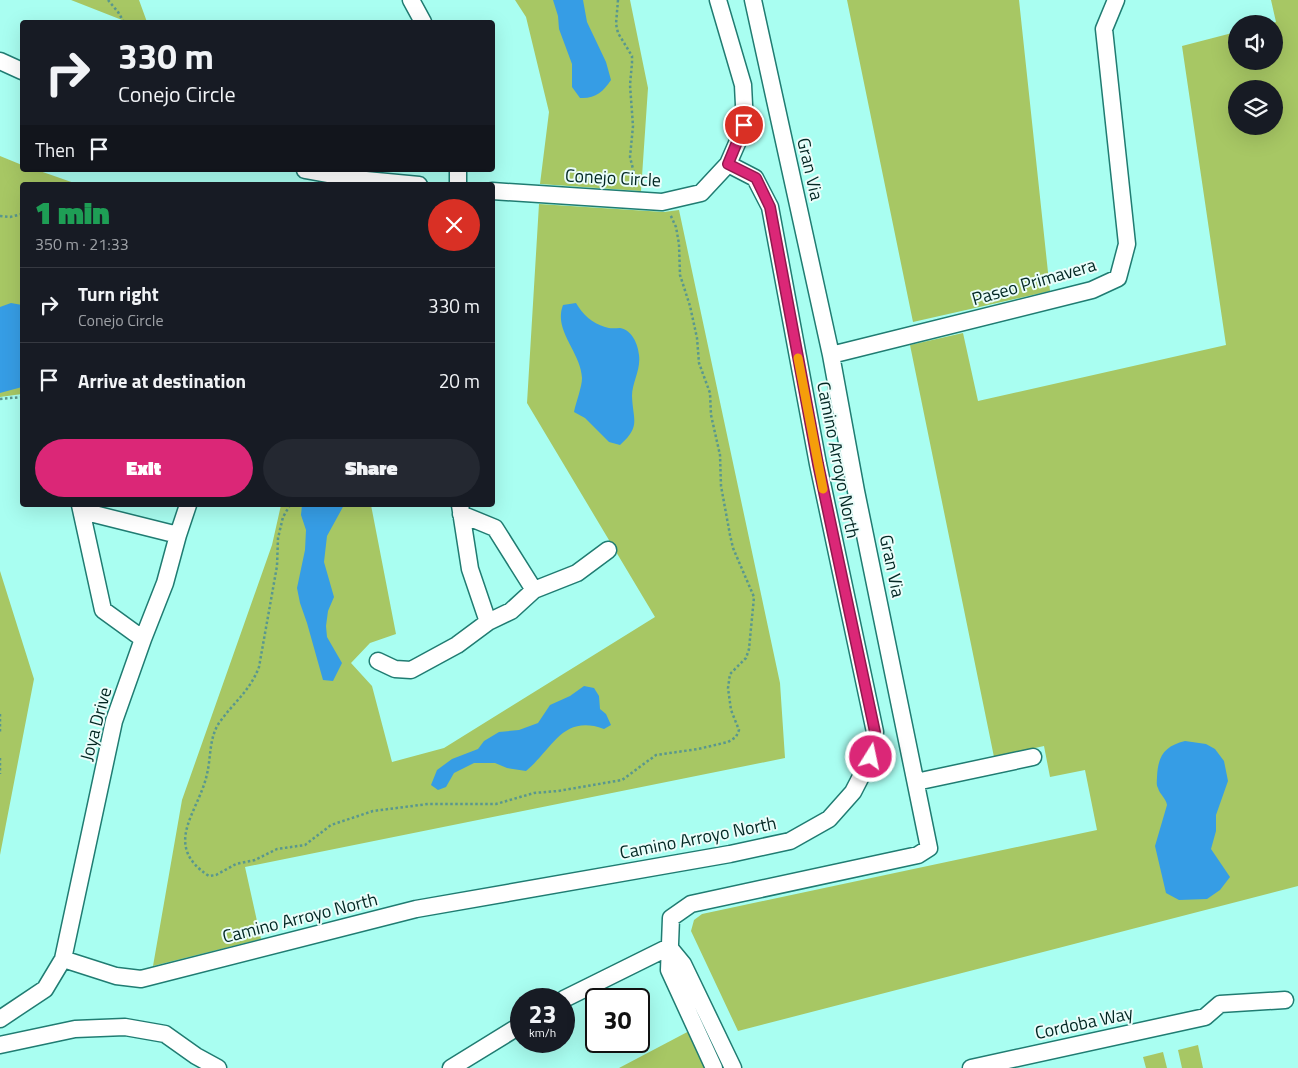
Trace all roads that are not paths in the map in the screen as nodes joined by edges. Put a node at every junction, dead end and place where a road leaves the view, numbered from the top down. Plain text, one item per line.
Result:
1 (411, 0) edge
2 (718, 0) edge
3 (753, 0) edge
4 (1116, 0) edge
5 (422, 20) edge
6 (0, 62) edge
7 (20, 70) edge
8 (728, 164) junction
9 (316, 172) edge
10 (387, 182) edge
11 (495, 191) edge
12 (831, 355) junction
13 (187, 507) edge
14 (81, 508) edge
15 (461, 510) edge
16 (178, 535) junction
17 (608, 550) dead end
18 (534, 590) junction
19 (488, 622) junction
20 (143, 639) junction
21 (378, 661) dead end
22 (1033, 757) dead end
23 (916, 782) junction
24 (669, 947) junction
25 (63, 959) junction
26 (575, 994) edge
27 (1284, 1000) dead end
28 (0, 1019) edge
29 (510, 1032) edge
30 (0, 1045) edge
31 (218, 1068) edge
32 (450, 1068) edge
33 (714, 1068) edge
34 (733, 1068) edge
35 (972, 1068) edge

1 - 5 street
2 - 8 street, Conejo Circle
3 - 12 street, Gran Via
4 - 12 street, Paseo Primavera
6 - 7 street
8 - 11 street, Conejo Circle
8 - 25 street, Camino Arroyo North
9 - 10 street
12 - 23 street, Gran Via
13 - 16 street, Joya Drive
14 - 16 street
14 - 20 street
15 - 18 street
15 - 19 street
16 - 20 street, Joya Drive
17 - 18 street
18 - 19 street
19 - 21 street
20 - 25 street, Joya Drive
22 - 23 street
23 - 24 street, Gran Via
24 - 26 street
24 - 33 street
24 - 34 street
25 - 28 street
27 - 35 street, Cordoba Way
29 - 32 street
30 - 31 street

